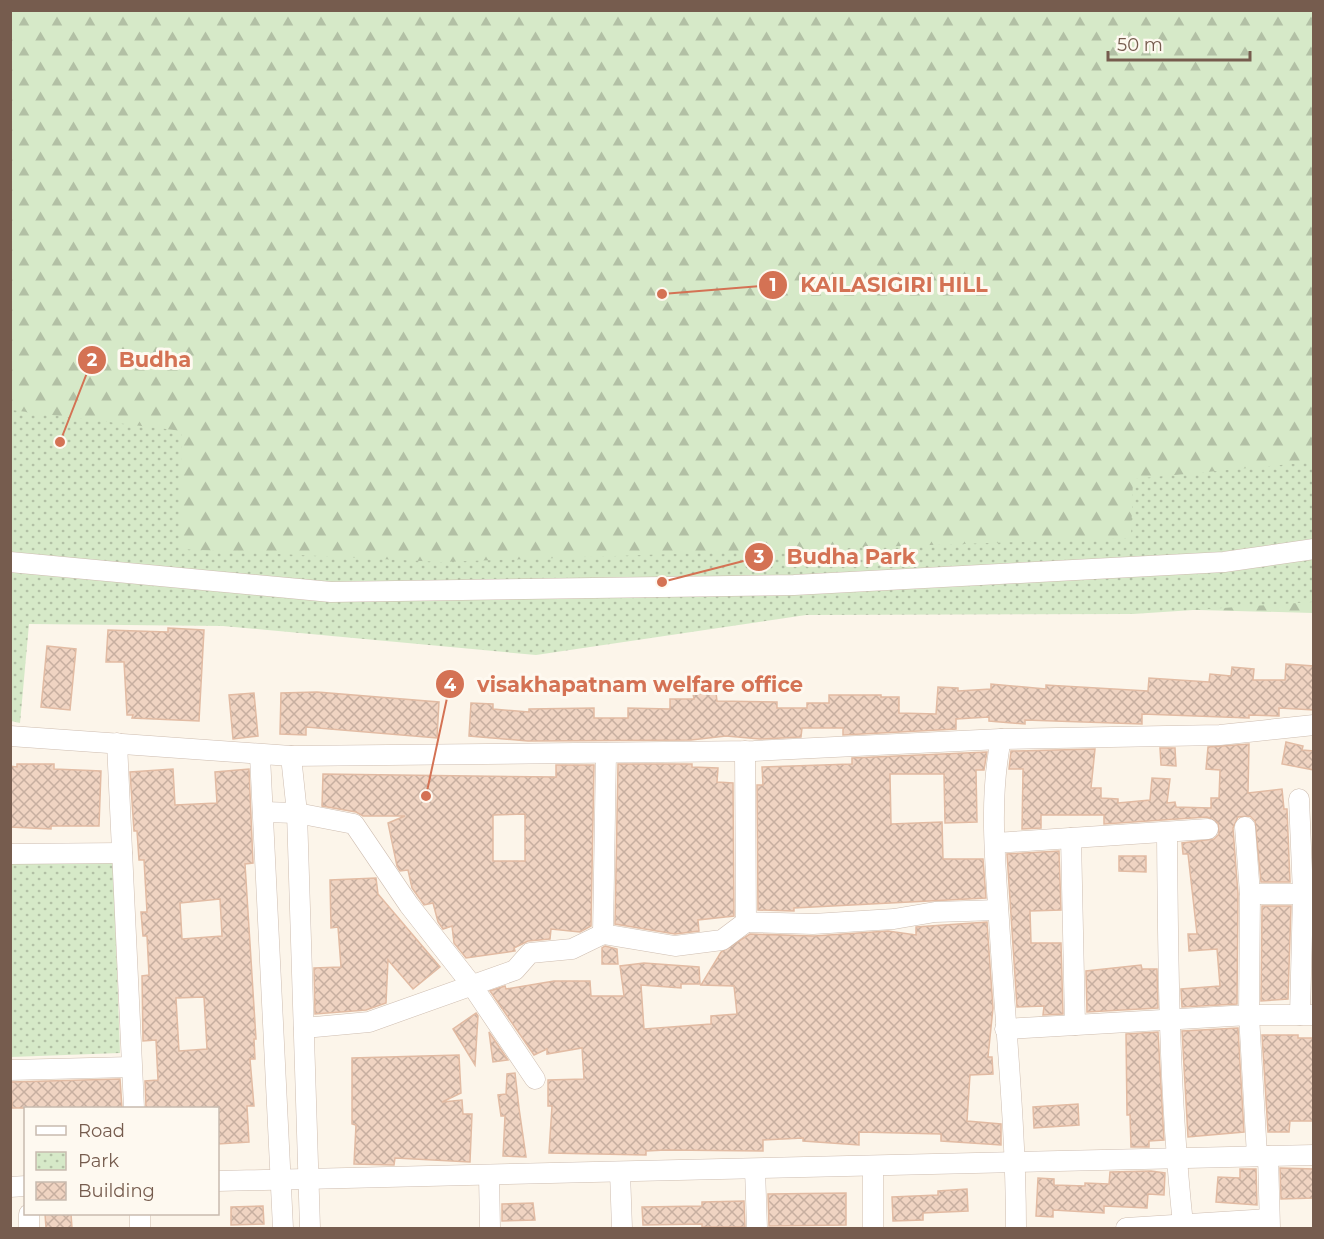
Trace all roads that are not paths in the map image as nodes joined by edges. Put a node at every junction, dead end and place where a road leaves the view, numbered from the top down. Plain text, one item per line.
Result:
1 (1314, 549) edge
2 (10, 561) edge
3 (1314, 725) edge
4 (10, 736) edge
5 (1001, 738) junction
6 (117, 742) junction
7 (745, 751) junction
8 (606, 753) junction
9 (260, 756) junction
10 (291, 756) junction
11 (1299, 799) dead end
12 (263, 812) junction
13 (297, 813) junction
14 (1245, 827) dead end
15 (1208, 829) dead end
16 (1167, 833) junction
17 (1071, 838) junction
18 (995, 843) junction
19 (122, 853) junction
20 (10, 854) edge
21 (1250, 894) junction
22 (1308, 894) edge
23 (998, 910) junction
24 (747, 922) junction
25 (603, 934) junction
26 (471, 984) junction
27 (1249, 1015) junction
28 (1307, 1015) edge
29 (1168, 1020) junction
30 (1075, 1025) junction
31 (304, 1028) junction
32 (1005, 1029) junction
33 (131, 1067) junction
34 (10, 1070) edge
35 (535, 1079) dead end
36 (134, 1107) edge
37 (1314, 1155) edge
38 (1263, 1156) junction
39 (1176, 1158) junction
40 (1016, 1162) junction
41 (873, 1166) junction
42 (755, 1169) junction
43 (620, 1172) junction
44 (489, 1175) junction
45 (281, 1179) junction
46 (309, 1179) junction
47 (219, 1181) edge
48 (1183, 1224) junction
49 (1270, 1224) edge
50 (283, 1228) edge
51 (310, 1228) edge
52 (490, 1228) edge
53 (622, 1228) edge
54 (757, 1228) edge
55 (873, 1228) edge
56 (1016, 1228) edge
57 (1126, 1228) edge
58 (1132, 1228) edge

1 - 2 street
3 - 5 street
4 - 6 street
5 - 7 street
5 - 18 street
6 - 9 street
6 - 19 street
7 - 8 street
7 - 24 street
8 - 10 street
8 - 25 street
9 - 10 street
9 - 12 street
10 - 13 street
11 - 22 street
12 - 13 street
12 - 45 street
13 - 26 street
13 - 31 street
14 - 21 street
15 - 16 street
16 - 17 street
16 - 29 street
17 - 18 street
17 - 30 street
18 - 23 street
19 - 20 street
19 - 33 street
21 - 22 street
21 - 27 street
22 - 28 street
23 - 24 street
23 - 32 street
24 - 25 street
25 - 26 street
26 - 31 street
26 - 35 street
27 - 28 street
27 - 29 street
27 - 38 street
29 - 30 street
29 - 39 street
30 - 32 street
31 - 46 street
32 - 40 street
33 - 34 street
33 - 36 street
37 - 38 street
38 - 39 street
38 - 49 street
39 - 40 street
39 - 48 street
40 - 41 street
40 - 56 street
41 - 42 street
41 - 55 street
42 - 43 street
42 - 54 street
43 - 44 street
43 - 53 street
44 - 46 street
44 - 52 street
45 - 46 street
45 - 47 street
45 - 50 street
46 - 51 street
48 - 49 street
48 - 58 street
57 - 58 street

